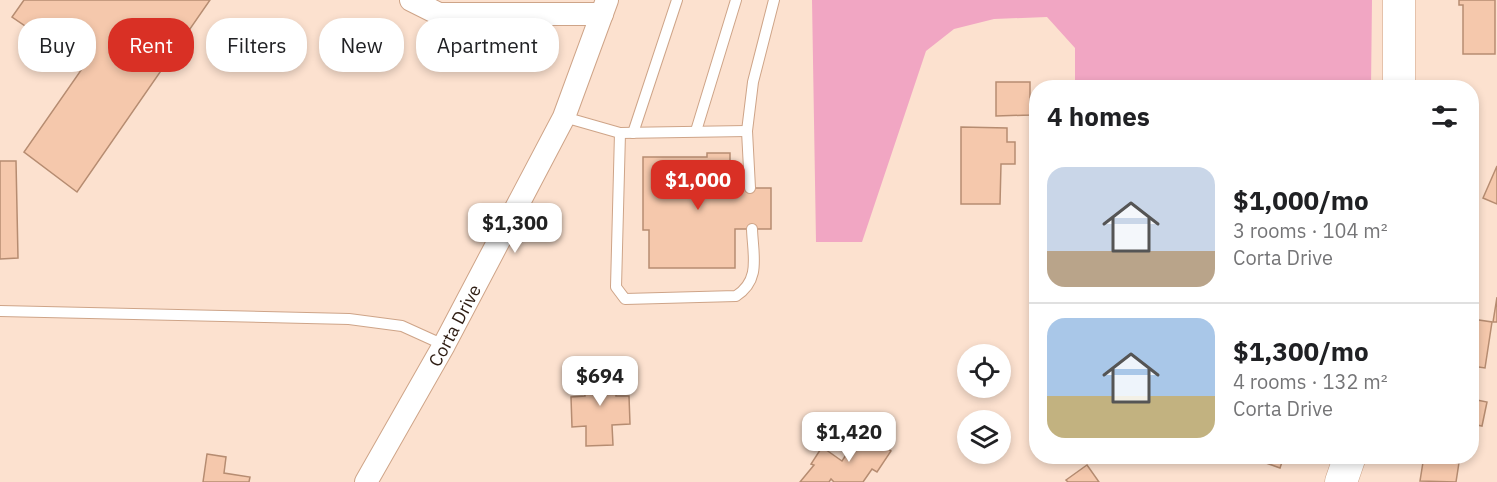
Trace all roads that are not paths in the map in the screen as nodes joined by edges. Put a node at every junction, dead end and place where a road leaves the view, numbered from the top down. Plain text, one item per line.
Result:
1 (411, 0) edge
2 (677, 0) edge
3 (736, 0) edge
4 (774, 0) edge
5 (1399, 0) edge
6 (604, 7) edge
7 (1399, 80) edge
8 (564, 117) junction
9 (696, 131) junction
10 (747, 131) junction
11 (620, 133) junction
12 (633, 133) junction
13 (750, 188) dead end
14 (752, 230) dead end
15 (0, 311) edge
16 (444, 345) junction
17 (1347, 464) edge
18 (366, 482) edge
19 (1341, 482) edge

1 - 6 street
2 - 12 lane
3 - 9 lane
4 - 10 lane
5 - 7 street
6 - 8 street, Corta Drive
8 - 11 lane
8 - 16 street, Corta Drive
9 - 10 lane
9 - 12 lane
10 - 13 lane
11 - 12 lane
11 - 14 lane
15 - 16 lane
16 - 18 street, Corta Drive
17 - 19 street

